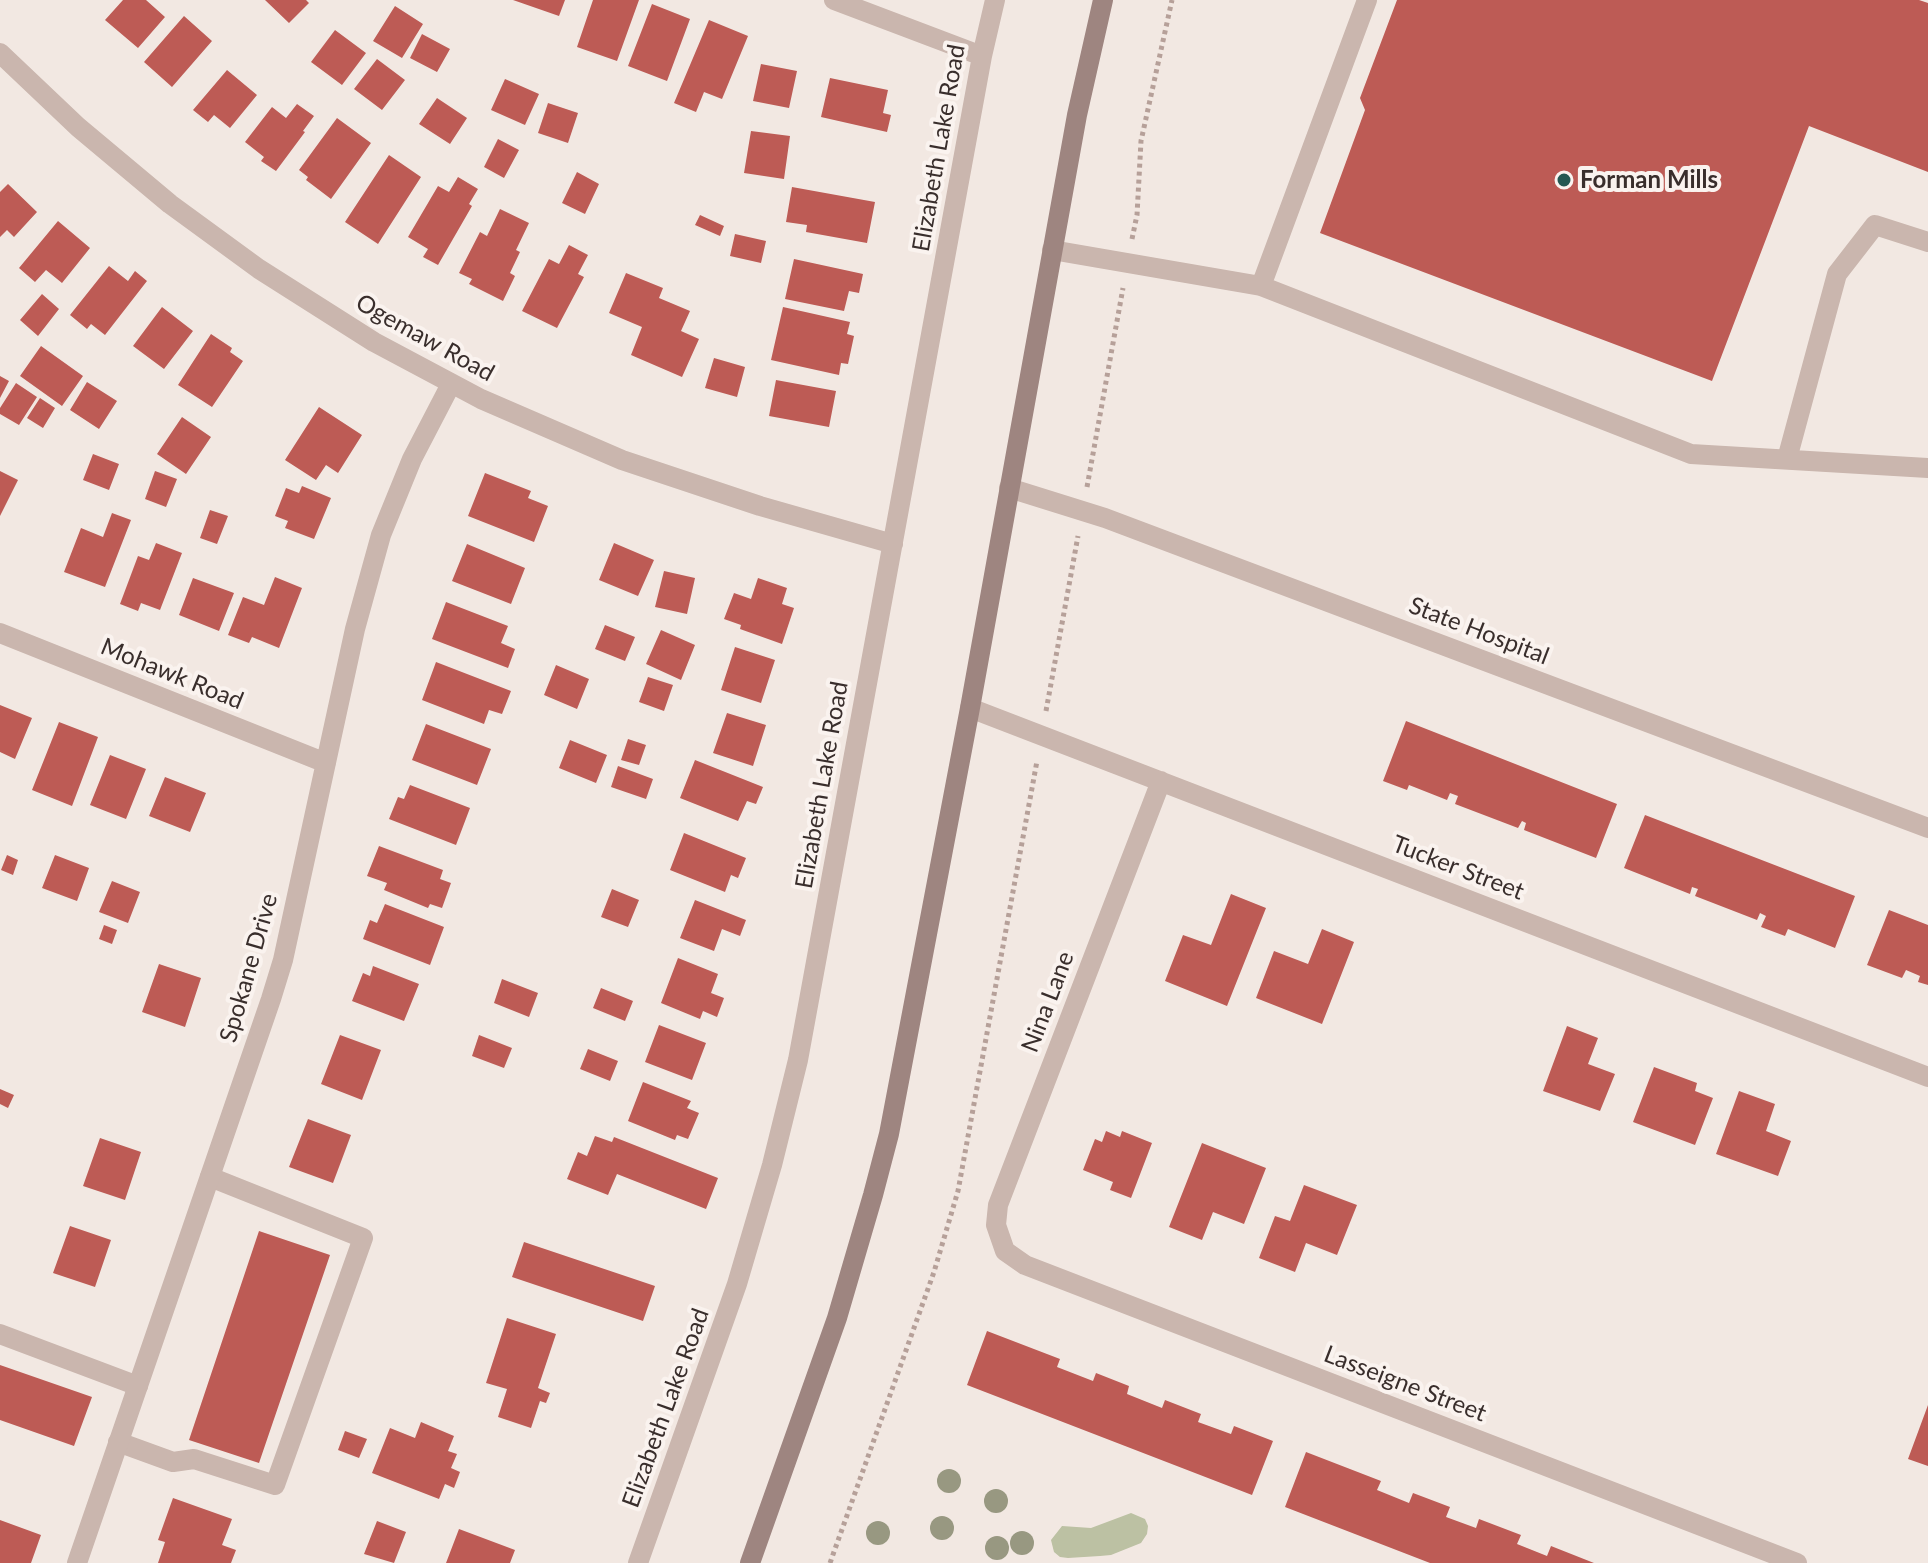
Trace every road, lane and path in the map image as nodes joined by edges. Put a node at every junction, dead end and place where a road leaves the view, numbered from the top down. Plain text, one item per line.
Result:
1 (834, 0) edge
2 (995, 0) edge
3 (1103, 0) edge
4 (1172, 0) edge
5 (1367, 0) edge
6 (0, 53) edge
7 (982, 56) junction
8 (1928, 242) edge
9 (1052, 250) junction
10 (1128, 264) junction
11 (1261, 286) junction
12 (451, 384) junction
13 (1787, 459) junction
14 (1928, 468) edge
15 (1009, 488) junction
16 (1082, 511) junction
17 (893, 544) junction
18 (0, 633) edge
19 (970, 708) junction
20 (1042, 735) junction
21 (326, 763) junction
22 (1161, 781) junction
23 (1928, 828) edge
24 (1928, 1077) edge
25 (210, 1177) junction
26 (1001, 1243) joint
27 (0, 1334) edge
28 (138, 1386) junction
29 (118, 1442) junction
30 (77, 1563) edge
31 (638, 1563) edge
32 (750, 1563) edge
33 (830, 1563) edge
34 (1797, 1563) edge

1 - 7 street
2 - 7 street, Elizabeth Lake Road
3 - 9 main road
4 - 10 path
5 - 11 street
6 - 12 street, Ogemaw Road
7 - 17 street, Elizabeth Lake Road
8 - 13 street
9 - 10 street
9 - 15 main road
10 - 11 street
10 - 16 path
11 - 13 street
12 - 17 street, Ogemaw Road
12 - 21 street, Spokane Drive
13 - 14 street
15 - 16 street, State Hospital
15 - 19 main road
16 - 20 path
16 - 23 street, State Hospital
17 - 31 street, Elizabeth Lake Road
18 - 21 street, Mohawk Road
19 - 20 street, Tucker Street
19 - 32 main road
20 - 22 street, Tucker Street
20 - 33 path
21 - 25 street, Spokane Drive
22 - 24 street, Tucker Street
22 - 26 street, Nina Lane
25 - 28 street, Spokane Drive
25 - 29 street
26 - 34 street, Lasseigne Street
27 - 28 street
28 - 29 street, Spokane Drive
29 - 30 street, Spokane Drive

